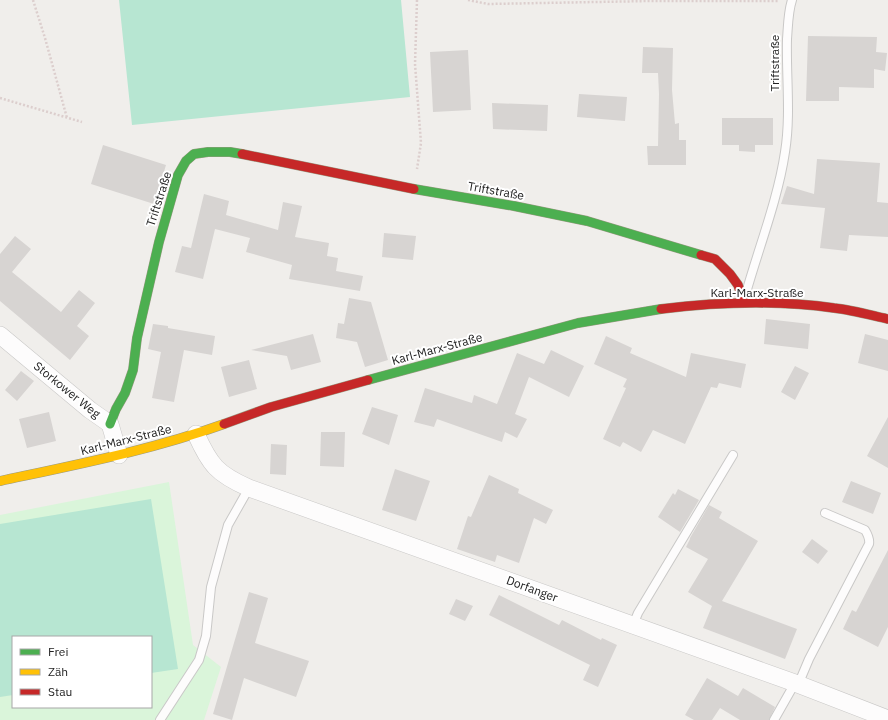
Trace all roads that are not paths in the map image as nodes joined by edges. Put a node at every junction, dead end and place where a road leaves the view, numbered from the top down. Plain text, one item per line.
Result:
1 (792, 0) edge
2 (744, 303) junction
3 (888, 319) edge
4 (0, 335) edge
5 (110, 424) junction
6 (196, 434) junction
7 (119, 455) junction
8 (734, 455) dead end
9 (0, 481) edge
10 (249, 488) junction
11 (825, 513) dead end
12 (633, 625) junction
13 (797, 684) junction
14 (888, 719) edge
15 (160, 720) edge
16 (774, 720) edge

1 - 2 lane, Triftstraße
2 - 3 street, Karl-Marx-Straße
2 - 5 street, Triftstraße
2 - 6 street, Karl-Marx-Straße
4 - 5 street, Storkower Weg
5 - 7 street, Storkower Weg
6 - 7 street, Karl-Marx-Straße
6 - 10 street, Dorfanger
7 - 9 street, Karl-Marx-Straße
8 - 12 lane
10 - 12 street, Dorfanger
10 - 15 lane
11 - 13 lane
12 - 13 street, Dorfanger
13 - 14 street, Dorfanger
13 - 16 lane

